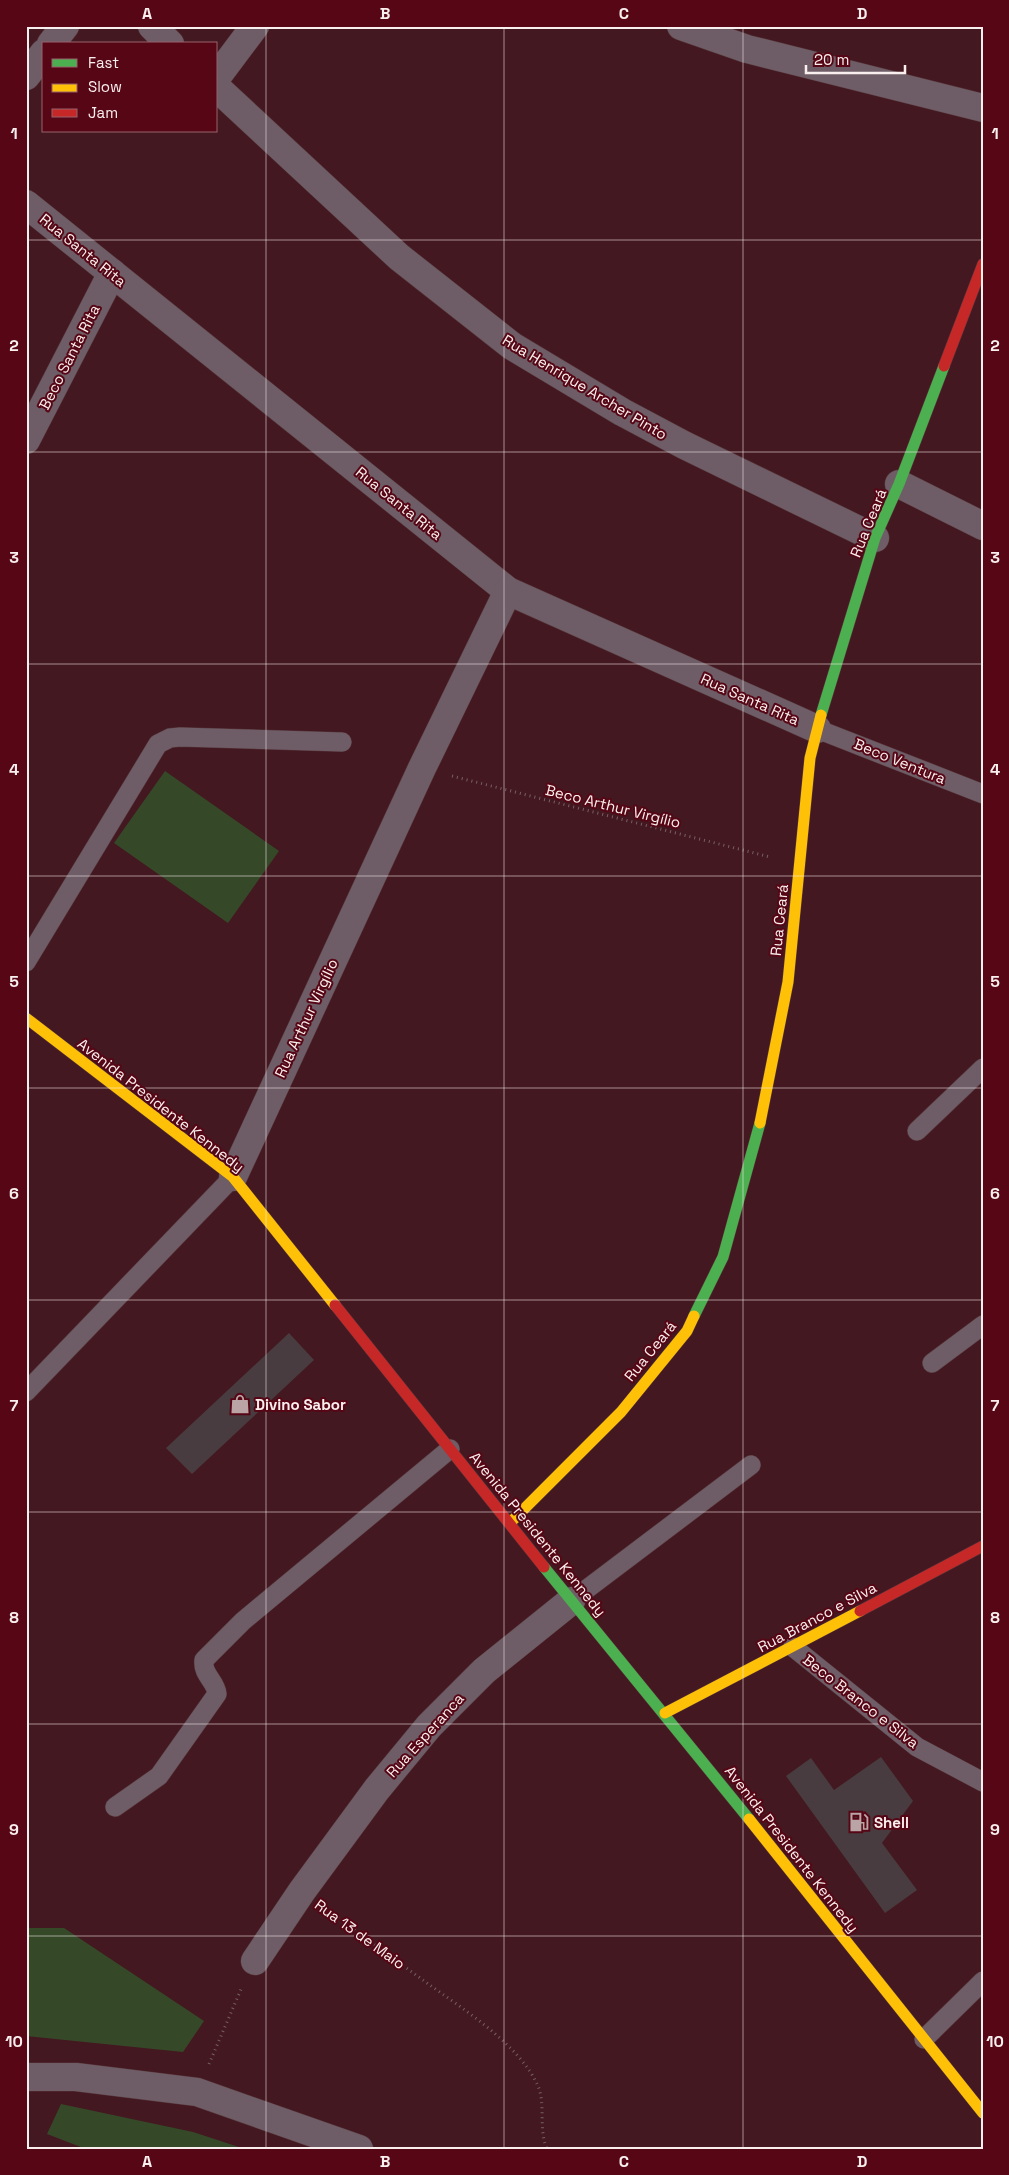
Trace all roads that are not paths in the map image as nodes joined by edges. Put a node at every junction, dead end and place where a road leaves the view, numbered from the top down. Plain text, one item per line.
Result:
1 (65, 26) edge
2 (152, 26) edge
3 (255, 26) edge
4 (681, 26) edge
5 (53, 42) edge
6 (168, 42) edge
7 (42, 56) edge
8 (218, 75) edge
9 (26, 76) edge
10 (218, 88) edge
11 (983, 108) edge
12 (26, 204) edge
13 (983, 264) edge
14 (112, 273) junction
15 (26, 440) edge
16 (899, 484) junction
17 (983, 526) edge
18 (875, 538) junction
19 (508, 591) junction
20 (817, 729) junction
21 (342, 742) dead end
22 (983, 794) edge
23 (26, 962) edge
24 (26, 1018) edge
25 (983, 1068) edge
26 (917, 1131) dead end
27 (233, 1177) junction
28 (983, 1325) edge
29 (932, 1363) dead end
30 (26, 1392) edge
31 (450, 1449) junction
32 (751, 1466) dead end
33 (510, 1523) junction
34 (983, 1546) edge
35 (571, 1601) junction
36 (793, 1647) junction
37 (665, 1713) junction
38 (983, 1782) edge
39 (115, 1807) dead end
40 (302, 1891) joint
41 (255, 1961) road end
42 (983, 1981) edge
43 (924, 2039) junction
44 (26, 2077) edge
45 (983, 2113) edge
46 (359, 2149) edge

1 - 5 street
2 - 6 street
3 - 8 street
4 - 11 street
7 - 9 street
10 - 18 street, Rua Henrique Archer Pinto
12 - 14 street, Rua Santa Rita
13 - 16 street, Rua Ceará
14 - 15 street, Beco Santa Rita
14 - 19 street, Rua Santa Rita
16 - 17 street
16 - 18 street, Rua Ceará
18 - 20 street, Rua Ceará
19 - 20 street, Rua Santa Rita
19 - 27 street, Rua Arthur Virgílio
20 - 22 lane, Beco Ventura
20 - 33 street, Rua Ceará
21 - 23 lane
24 - 27 street, Avenida Presidente Kennedy
25 - 26 lane
27 - 30 lane, Rua Arthur Virgílio
27 - 31 street, Avenida Presidente Kennedy
28 - 29 lane
31 - 33 street, Avenida Presidente Kennedy
31 - 39 lane
32 - 35 lane
33 - 35 street, Avenida Presidente Kennedy
34 - 36 street, Rua Branco e Silva
35 - 37 street, Avenida Presidente Kennedy
35 - 40 street, Rua Esperanca
36 - 37 street, Rua Branco e Silva
36 - 38 lane, Beco Branco e Silva
37 - 43 street, Avenida Presidente Kennedy
40 - 41 street, Rua 13 de Maio
42 - 43 lane
43 - 45 street, Avenida Presidente Kennedy
44 - 46 street

